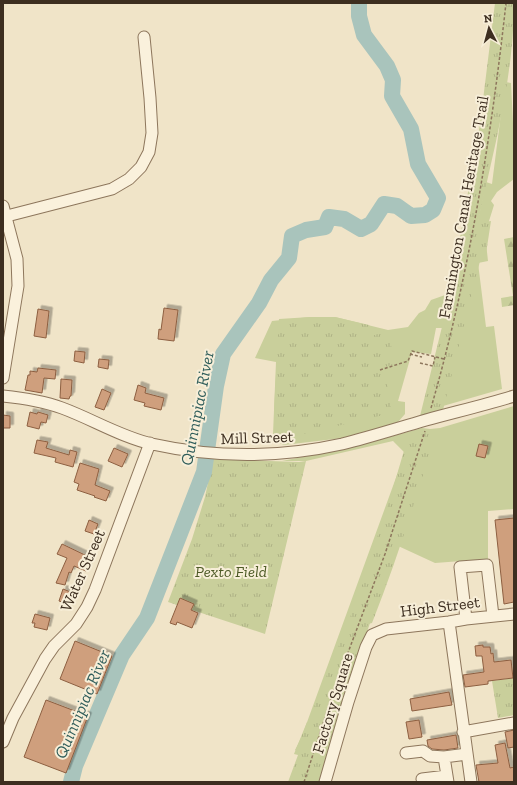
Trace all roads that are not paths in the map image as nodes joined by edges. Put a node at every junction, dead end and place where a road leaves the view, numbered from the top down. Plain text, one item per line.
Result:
1 (144, 37) dead end
2 (4, 213) edge
3 (3, 378) edge
4 (3, 396) edge
5 (514, 396) edge
6 (150, 443) junction
7 (514, 614) edge
8 (493, 616) junction
9 (466, 619) junction
10 (449, 622) junction
11 (372, 635) joint
12 (514, 723) edge
13 (464, 732) junction
14 (3, 742) edge
15 (406, 753) dead end
16 (467, 754) junction
17 (444, 757) junction
18 (422, 779) dead end
19 (447, 779) edge
20 (325, 782) edge
21 (471, 782) edge

1 - 2 street
2 - 3 street
4 - 6 street, Mill Street
5 - 6 street, Mill Street
6 - 14 street, Water Street
7 - 8 street, High Street
8 - 9 street, High Street
8 - 9 street
9 - 10 street, High Street
10 - 11 street, High Street
10 - 13 street
11 - 20 street, Factory Square
12 - 13 street
13 - 16 street
15 - 17 street
16 - 17 street
16 - 21 street
17 - 19 street
18 - 19 street

